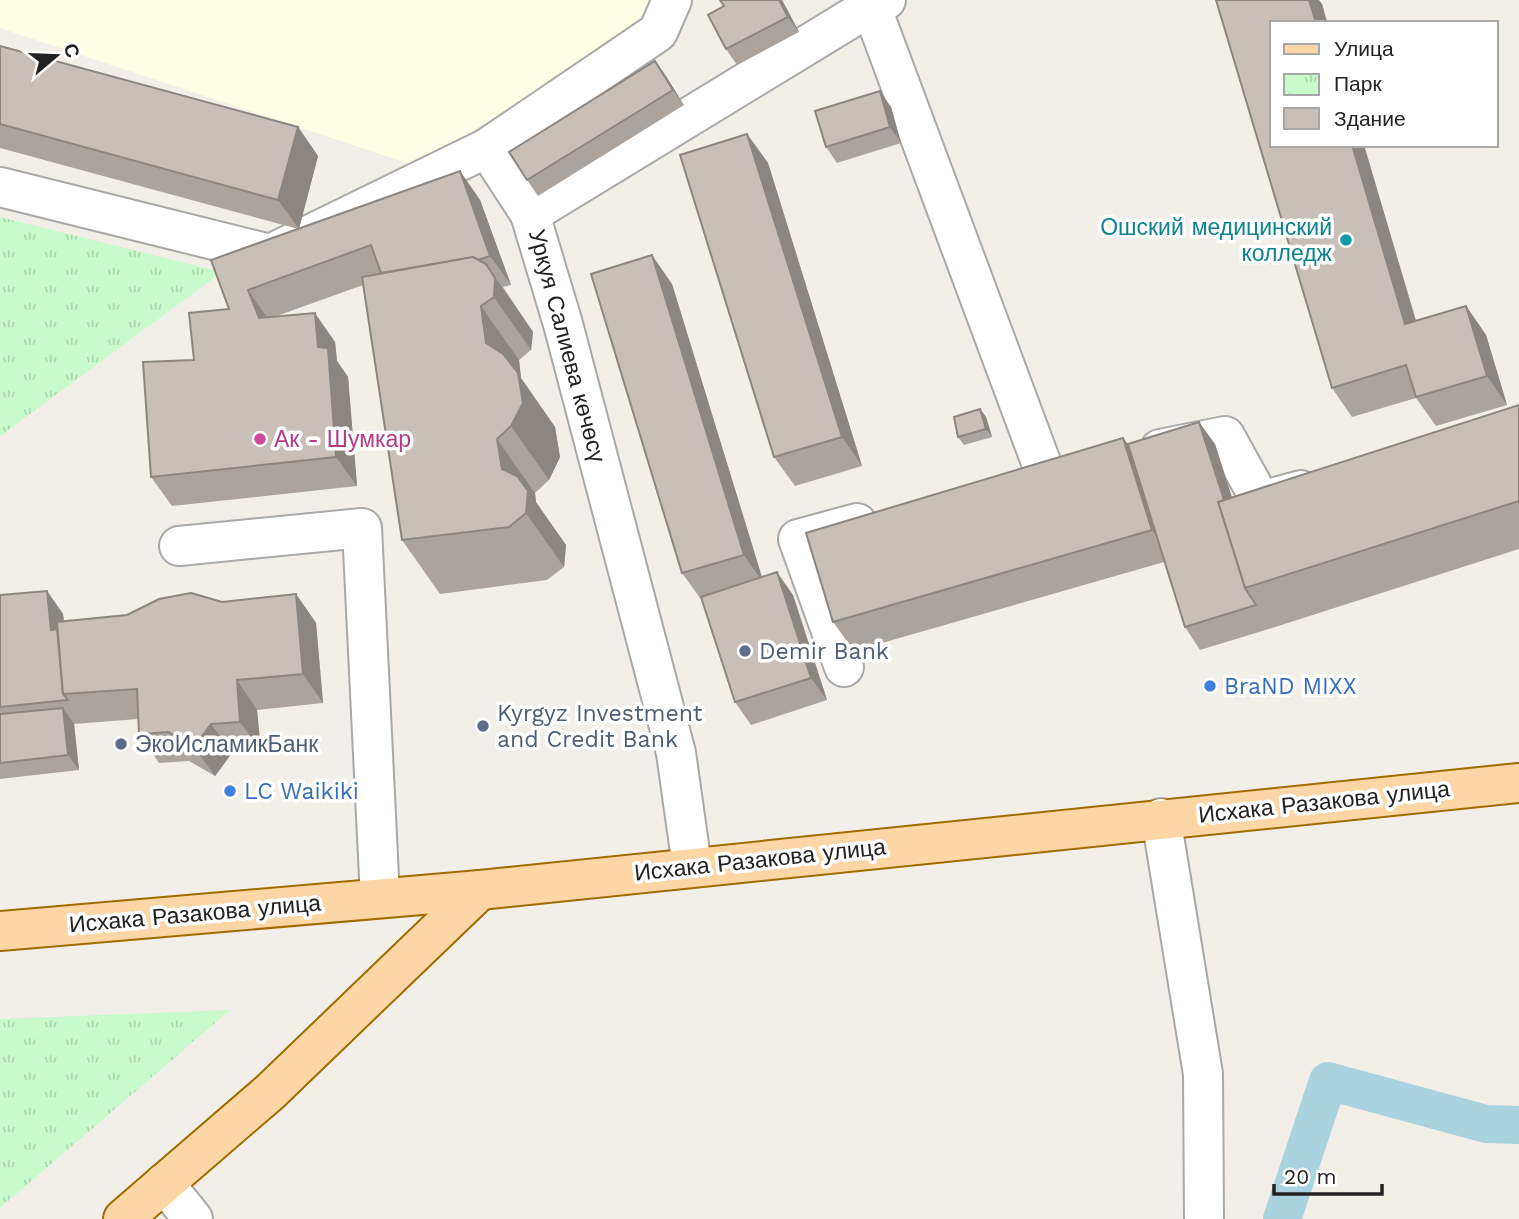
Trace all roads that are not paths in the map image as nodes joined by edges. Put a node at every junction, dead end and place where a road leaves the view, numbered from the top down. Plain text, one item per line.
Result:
1 (672, 0) edge
2 (876, 2) edge
3 (487, 148) junction
4 (0, 187) edge
5 (530, 214) junction
6 (1122, 457) edge
7 (1084, 465) edge
8 (1045, 473) junction
9 (1339, 480) edge
10 (1006, 483) edge
11 (889, 515) edge
12 (179, 545) dead end
13 (844, 667) dead end
14 (1519, 782) edge
15 (1161, 818) junction
16 (692, 866) junction
17 (480, 890) junction
18 (380, 898) junction
19 (0, 931) edge
20 (164, 1183) junction
21 (123, 1219) edge
22 (193, 1219) edge
23 (1204, 1219) edge

1 - 3 street
2 - 5 street, Уркуя Салиева көчөсү
2 - 8 street
3 - 4 street
3 - 5 street
5 - 16 street, Уркуя Салиева көчөсү
6 - 9 street
7 - 8 street
8 - 10 street
11 - 13 street
12 - 18 street
14 - 15 main road, Исхака Разакова улица
15 - 16 main road, Исхака Разакова улица
15 - 23 street
16 - 17 main road, Исхака Разакова улица
17 - 18 main road, Исхака Разакова улица
17 - 20 main road
18 - 19 main road, Исхака Разакова улица
20 - 21 main road
20 - 22 street

